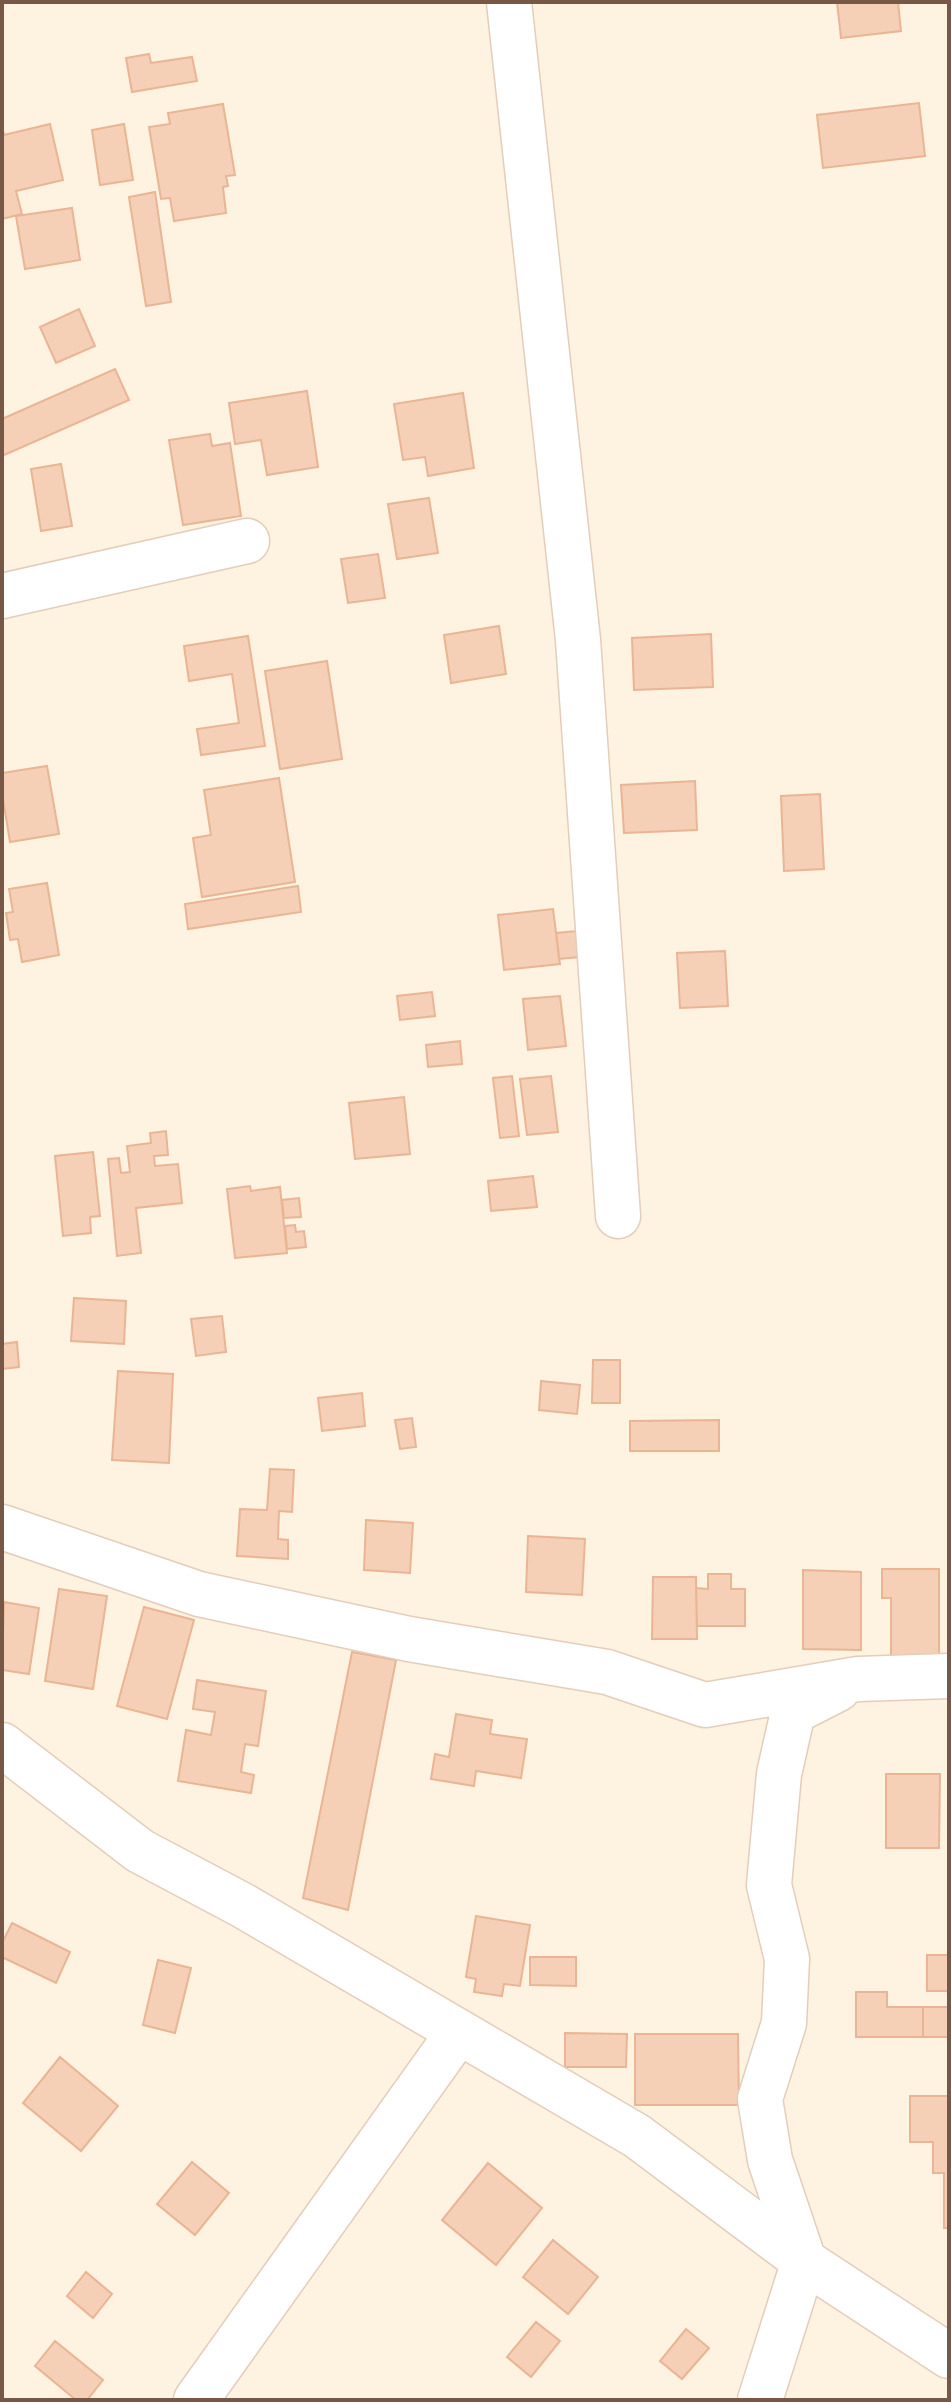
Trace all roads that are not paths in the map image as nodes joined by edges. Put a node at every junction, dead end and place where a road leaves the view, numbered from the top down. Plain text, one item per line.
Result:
1 (509, 2) edge
2 (247, 541) dead end
3 (2, 596) edge
4 (618, 1216) dead end
5 (2, 1527) edge
6 (949, 1676) edge
7 (858, 1679) junction
8 (2, 1745) edge
9 (458, 2033) junction
10 (804, 2261) junction
11 (949, 2356) edge
12 (196, 2400) edge
13 (760, 2400) edge

1 - 4 street
2 - 3 street
5 - 7 street
6 - 7 street
7 - 10 street
8 - 9 street
9 - 10 street
9 - 12 street
10 - 11 street
10 - 13 street

